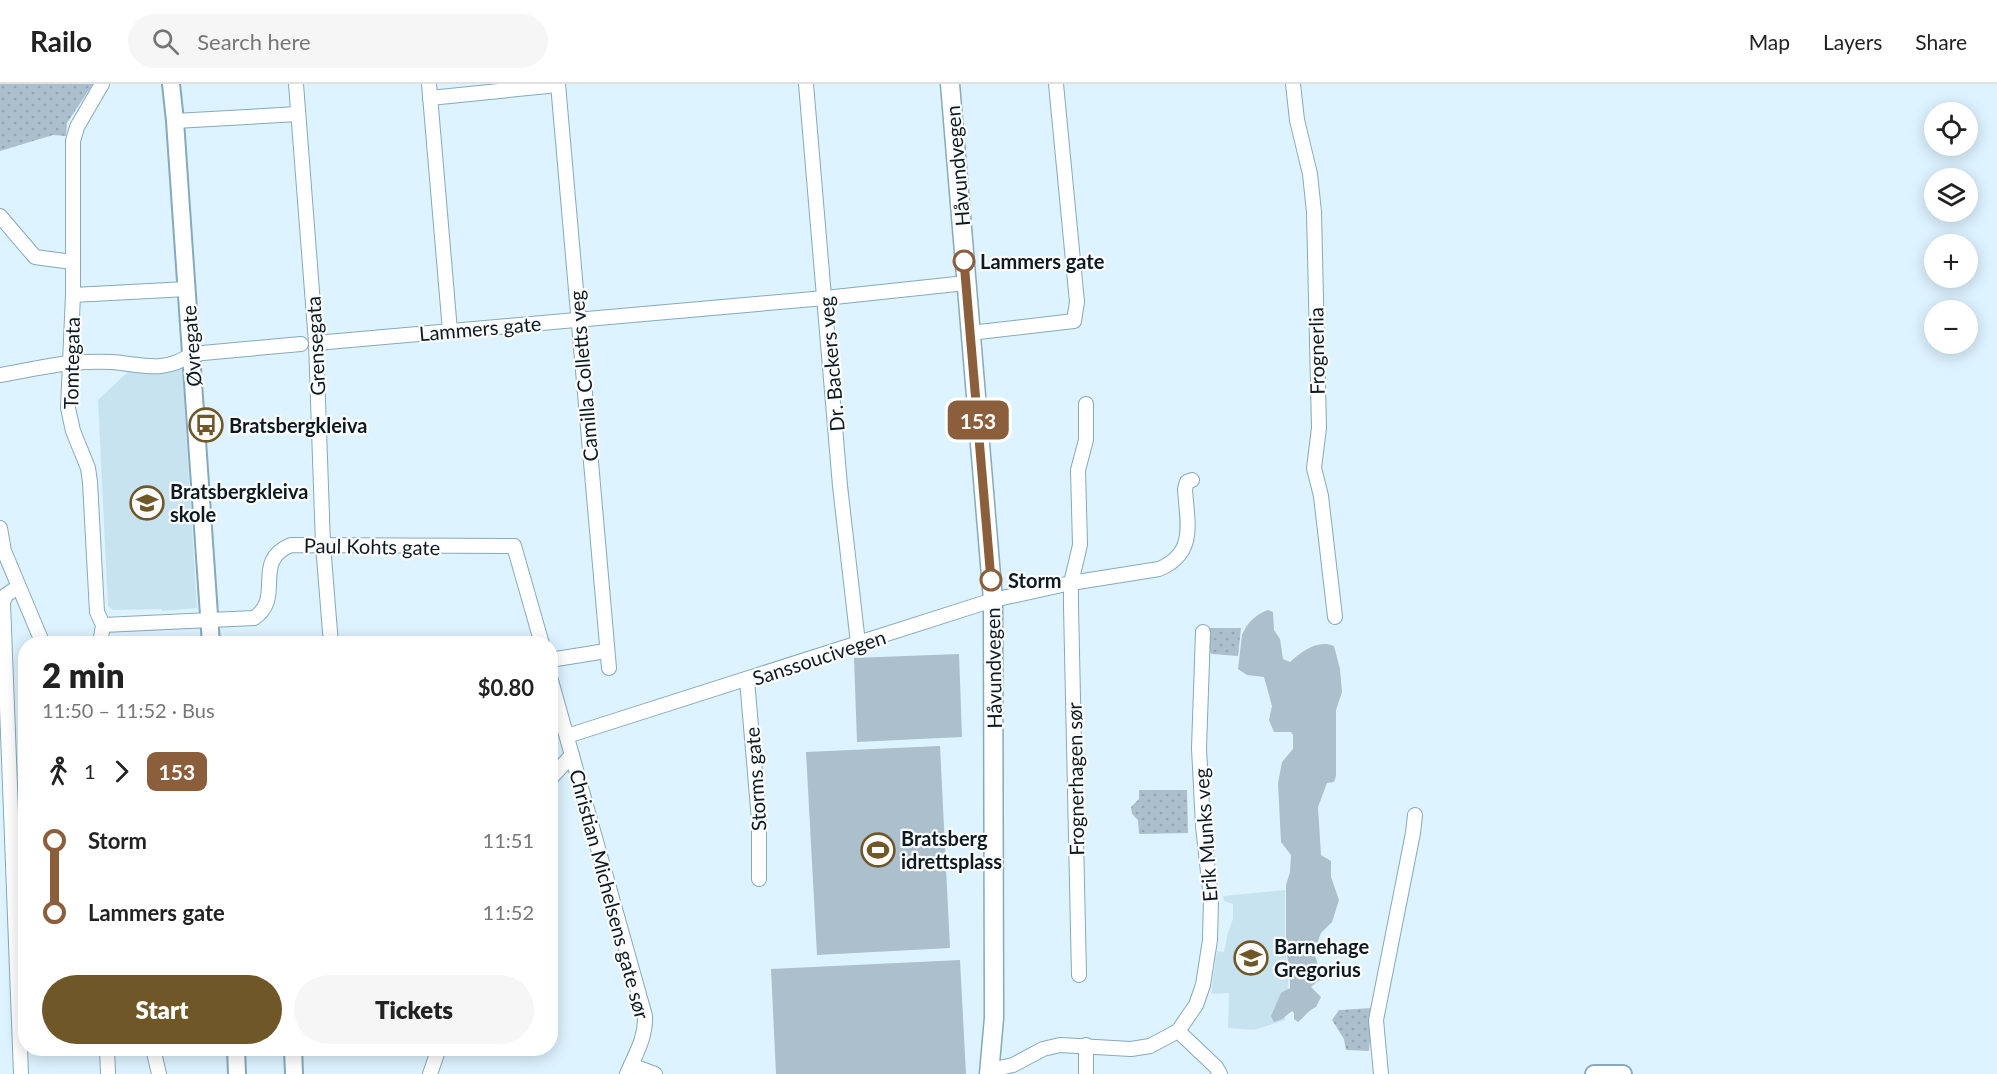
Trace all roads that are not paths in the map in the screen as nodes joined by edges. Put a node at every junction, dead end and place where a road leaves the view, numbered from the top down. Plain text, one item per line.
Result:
1 (102, 84) edge
2 (171, 84) edge
3 (296, 84) edge
4 (806, 84) edge
5 (950, 84) edge
6 (1056, 84) edge
7 (1293, 84) edge
8 (558, 85) edge
9 (429, 91) edge
10 (298, 114) junction
11 (175, 122) junction
12 (0, 216) edge
13 (72, 262) junction
14 (966, 283) junction
15 (187, 289) junction
16 (73, 295) junction
17 (825, 298) junction
18 (578, 320) junction
19 (450, 331) junction
20 (970, 333) junction
21 (316, 343) junction
22 (301, 344) dead end
23 (192, 354) junction
24 (68, 363) junction
25 (0, 375) edge
26 (1086, 404) dead end
27 (1192, 480) dead end
28 (0, 528) edge
29 (323, 545) junction
30 (1071, 583) junction
31 (18, 587) junction
32 (993, 600) junction
33 (1335, 617) dead end
34 (210, 621) junction
35 (103, 625) junction
36 (1203, 632) dead end
37 (39, 636) edge
38 (101, 636) edge
39 (211, 636) edge
40 (330, 636) edge
41 (540, 636) edge
42 (858, 643) junction
43 (606, 651) junction
44 (558, 659) edge
45 (609, 669) dead end
46 (747, 680) junction
47 (558, 705) edge
48 (567, 736) junction
49 (572, 755) junction
50 (558, 770) edge
51 (18, 815) edge
52 (1415, 815) dead end
53 (759, 879) dead end
54 (1079, 975) dead end
55 (1178, 1031) junction
56 (1086, 1045) junction
57 (21, 1056) edge
58 (107, 1056) edge
59 (155, 1056) edge
60 (236, 1056) edge
61 (293, 1056) edge
62 (436, 1056) edge
63 (629, 1070) edge
64 (990, 1072) edge
65 (21, 1074) edge
66 (108, 1074) edge
67 (159, 1074) edge
68 (237, 1074) edge
69 (294, 1074) edge
70 (430, 1074) edge
71 (655, 1074) edge
72 (1086, 1074) edge
73 (1220, 1074) edge
74 (1382, 1074) edge
75 (1594, 1074) edge
76 (1623, 1074) edge

1 - 13 street, Tomtegata
2 - 11 street, Øvregate
3 - 10 street, Grensegata
4 - 17 street, Dr. Backers veg
5 - 14 main road, Håvundvegen
6 - 20 street
7 - 33 street, Frognerlia
8 - 9 street
8 - 18 street, Camilla Colletts veg
9 - 19 street
10 - 11 street
10 - 21 street, Grensegata
11 - 15 street, Øvregate
12 - 13 street
13 - 16 street, Tomtegata
14 - 17 street, Lammers gate
14 - 20 main road, Håvundvegen
15 - 16 street
15 - 23 street, Øvregate
16 - 24 street, Tomtegata
17 - 18 street, Lammers gate
17 - 42 street, Dr. Backers veg
18 - 19 street, Lammers gate
18 - 43 street, Camilla Colletts veg
19 - 21 street, Lammers gate
20 - 32 main road, Håvundvegen
21 - 29 street, Grensegata
22 - 23 street
23 - 24 street
23 - 34 street, Øvregate
24 - 25 street
24 - 35 street, Tomtegata
26 - 30 street
27 - 30 street, Sanssoucivegen
28 - 31 street
29 - 34 street, Paul Kohts gate
29 - 40 street, Grensegata
29 - 41 street, Paul Kohts gate
30 - 32 street, Sanssoucivegen
30 - 54 street, Frognerhagen sør
31 - 37 street
31 - 51 street
32 - 42 street, Sanssoucivegen
32 - 64 main road, Håvundvegen
34 - 35 street, Paul Kohts gate
34 - 39 street, Øvregate
35 - 38 street, Tomtegata
36 - 55 street, Erik Munks veg
42 - 46 street, Sanssoucivegen
43 - 44 street
43 - 45 street, Camilla Colletts veg
46 - 48 street, Sanssoucivegen
46 - 53 street, Storms gate
47 - 48 street, Christian Michelsens gate sør
48 - 49 street, Christian Michelsens gate sør
49 - 50 street
49 - 63 street, Christian Michelsens gate sør
52 - 74 street
55 - 56 street, Erik Munks veg
55 - 73 street
56 - 64 street, Erik Munks veg
56 - 72 street
57 - 65 street
58 - 66 street
59 - 67 street
60 - 68 street
61 - 69 street
62 - 70 street
63 - 71 street
75 - 76 street

